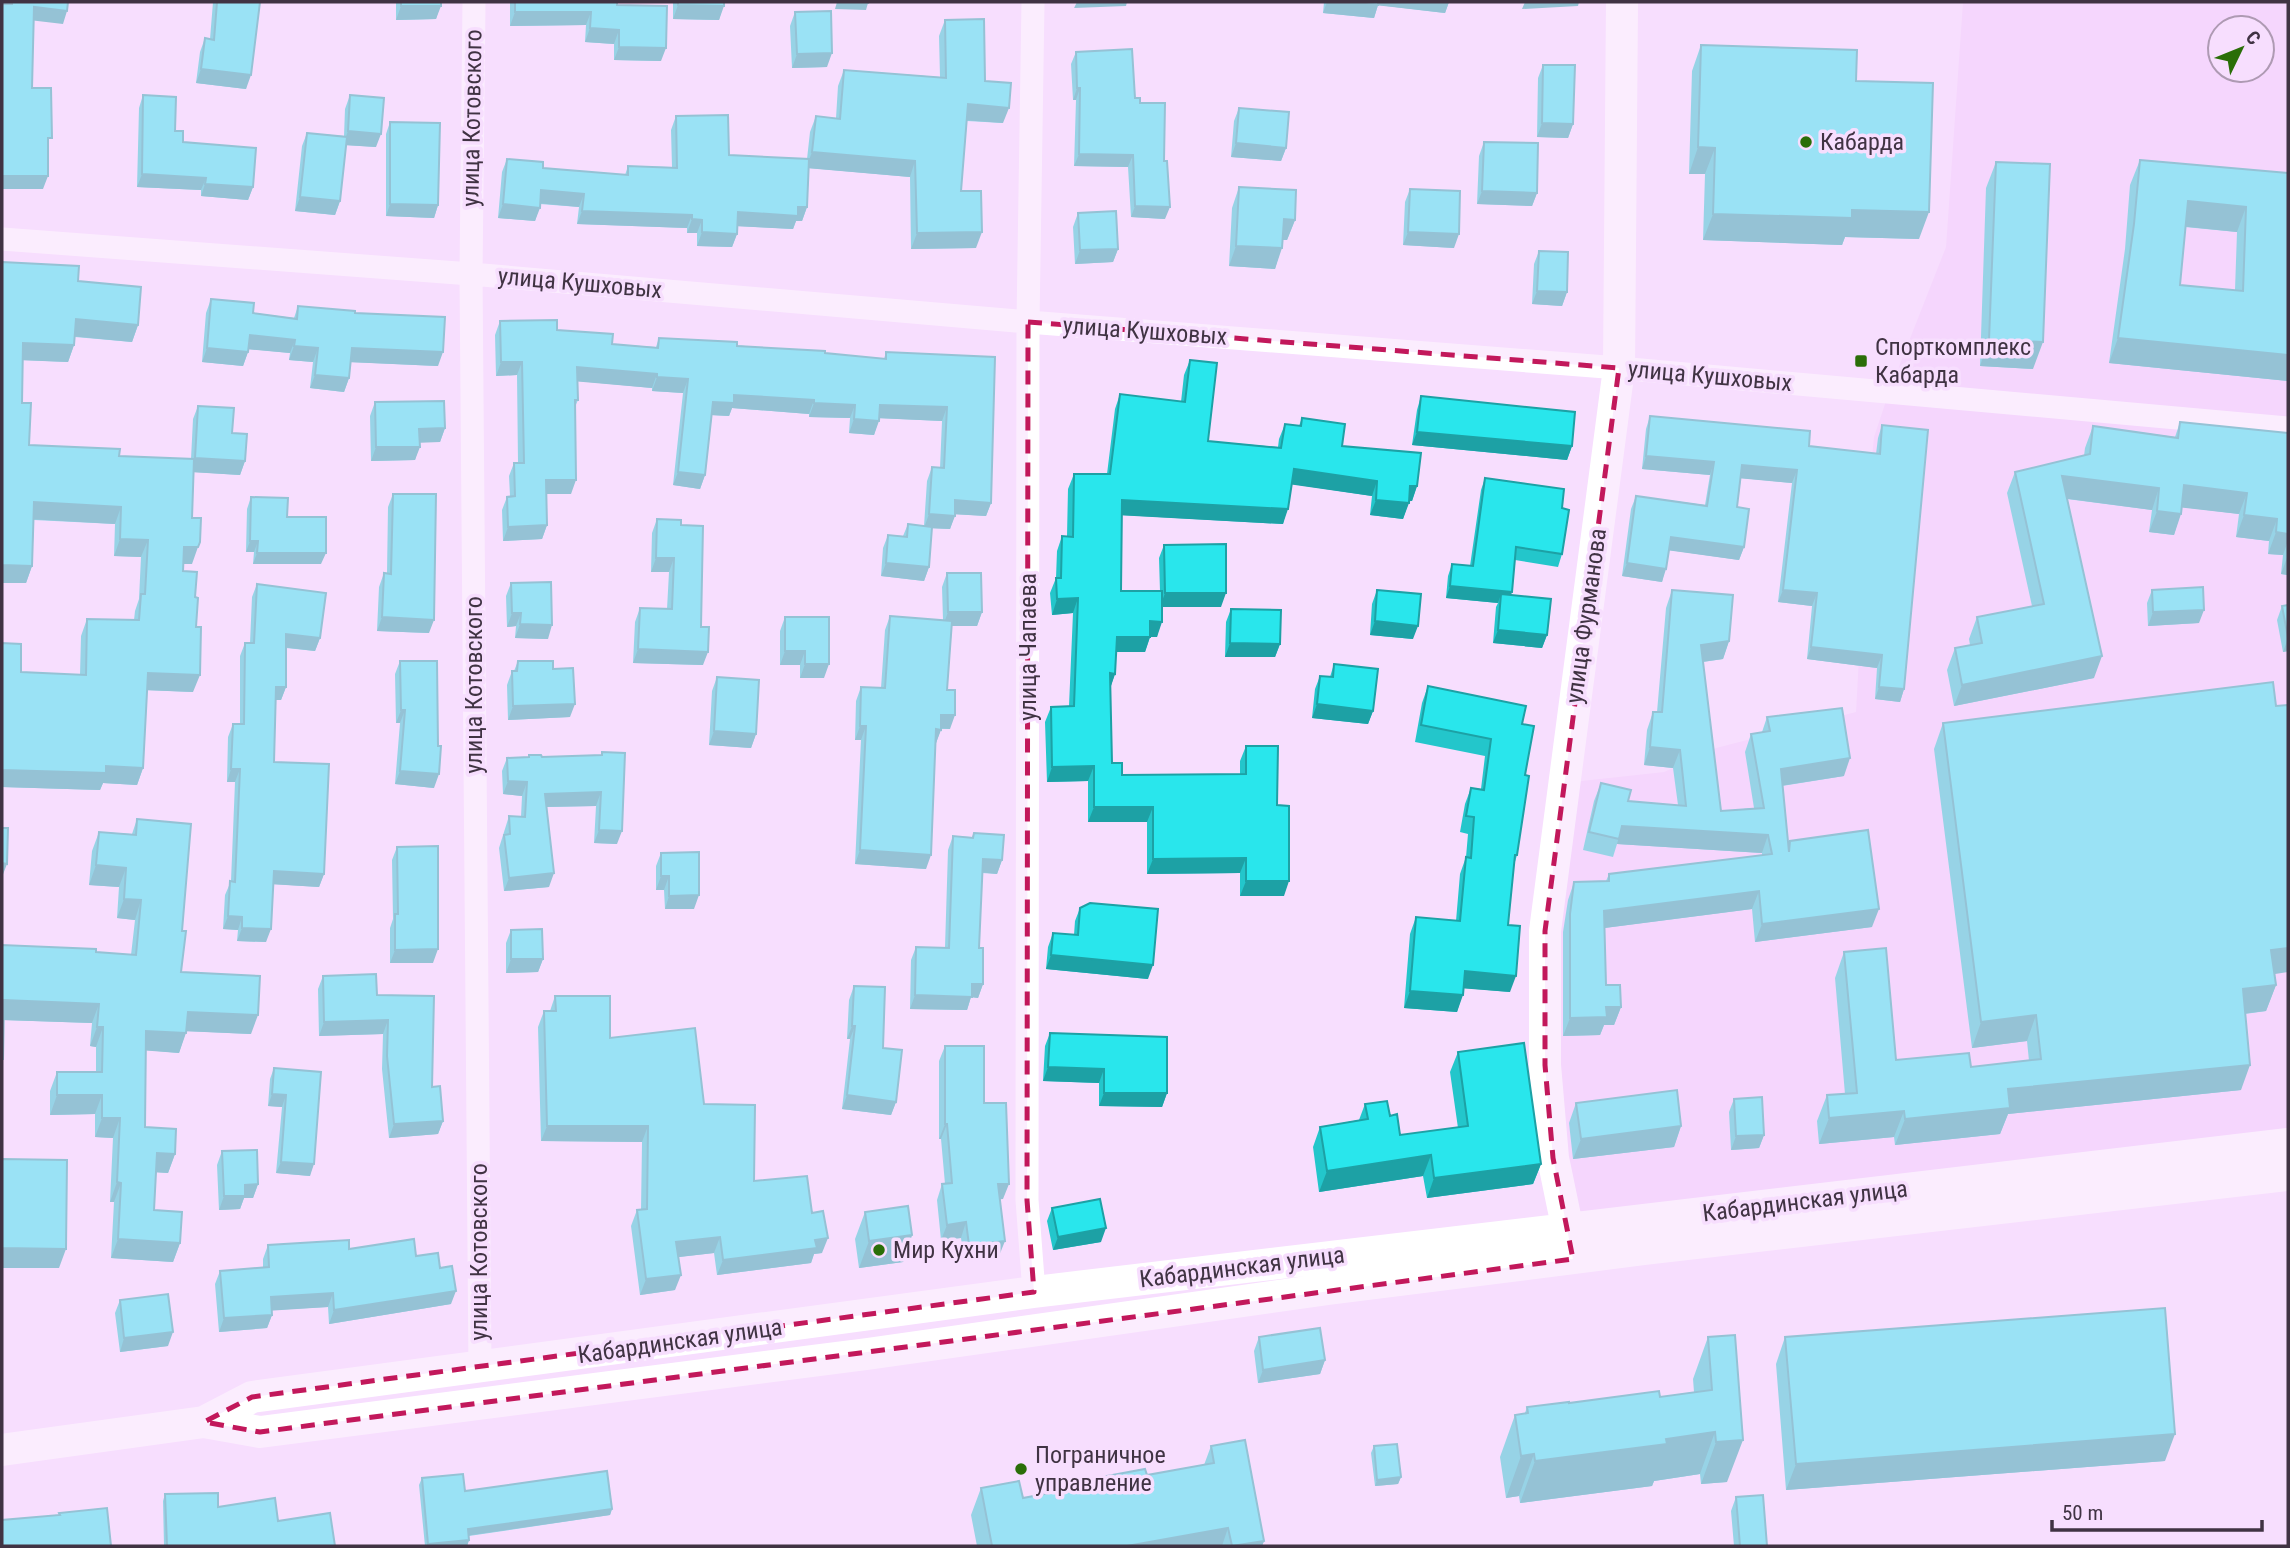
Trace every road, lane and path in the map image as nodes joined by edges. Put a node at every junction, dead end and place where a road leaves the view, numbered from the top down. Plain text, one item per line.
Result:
1 (474, 2) edge
2 (1033, 2) edge
3 (1622, 2) edge
4 (2, 239) edge
5 (471, 274) junction
6 (1028, 322) junction
7 (1619, 368) junction
8 (2288, 428) edge
9 (2288, 1144) edge
10 (2288, 1175) edge
11 (1571, 1244) junction
12 (1034, 1292) junction
13 (480, 1368) junction
14 (204, 1422) junction
15 (2, 1450) edge

1 - 5 street, улица Котовского
2 - 6 street, улица Чапаева
3 - 7 main road, улица Фурманова
4 - 5 street, улица Кушховых
5 - 6 street, улица Кушховых
5 - 13 street, улица Котовского
6 - 7 street, улица Кушховых
6 - 12 street, улица Чапаева
7 - 8 street, улица Кушховых
7 - 11 main road, улица Фурманова
9 - 11 main road, Кабардинская улица
10 - 11 main road, Кабардинская улица
11 - 12 main road, Кабардинская улица
11 - 14 main road, Кабардинская улица
12 - 13 main road, Кабардинская улица
13 - 14 main road, Кабардинская улица
14 - 15 main road, Кабардинская улица

